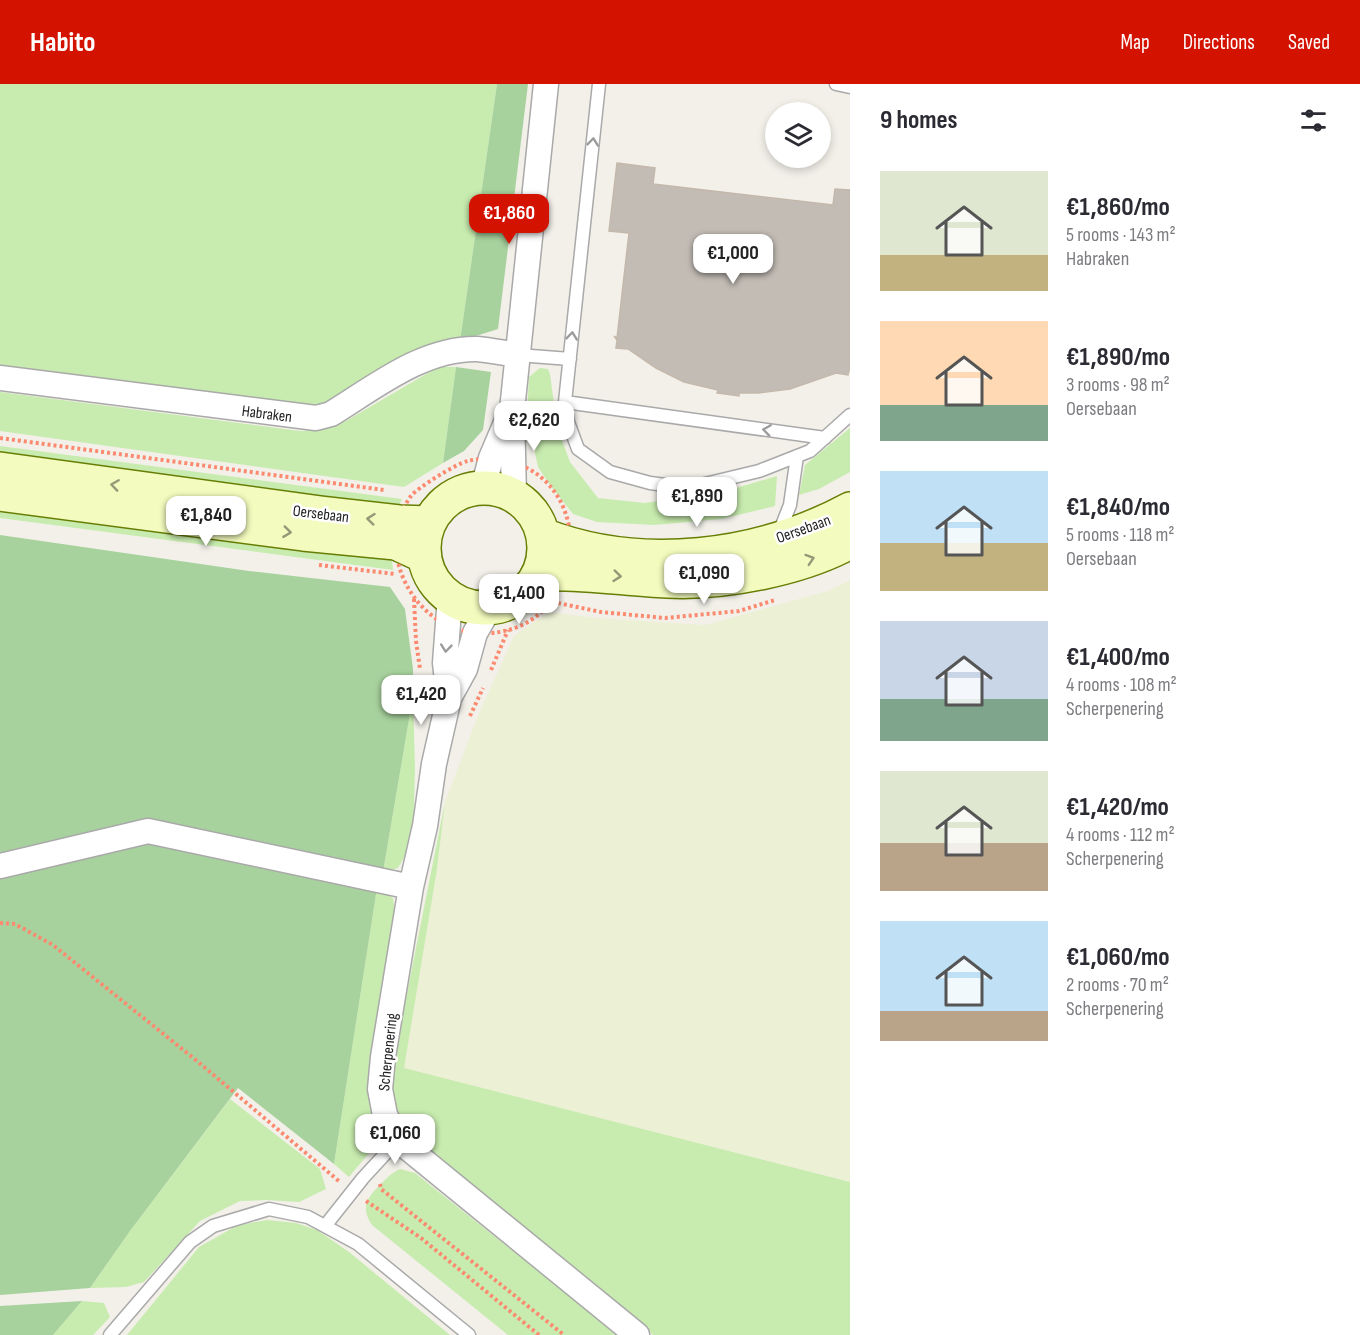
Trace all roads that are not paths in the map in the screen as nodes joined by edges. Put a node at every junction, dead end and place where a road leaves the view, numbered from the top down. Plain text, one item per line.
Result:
1 (546, 84) edge
2 (599, 84) edge
3 (836, 84) edge
4 (850, 87) edge
5 (518, 355) junction
6 (570, 359) junction
7 (0, 378) edge
8 (565, 402) junction
9 (850, 415) edge
10 (825, 438) junction
11 (797, 456) junction
12 (0, 469) edge
13 (496, 469) junction
14 (0, 494) edge
15 (850, 509) edge
16 (407, 518) junction
17 (776, 538) junction
18 (850, 542) edge
19 (555, 557) junction
20 (449, 611) junction
21 (482, 620) junction
22 (449, 698) junction
23 (0, 866) edge
24 (411, 887) junction
25 (399, 1140) junction
26 (325, 1226) junction
27 (110, 1335) edge
28 (469, 1335) edge
29 (637, 1335) edge

1 - 5 street
6 -> 2 lane
3 - 4 lane
5 - 6 lane
5 - 7 street, Habraken
5 - 13 street
6 - 8 lane
10 -> 8 lane
8 - 11 lane
9 - 10 lane
10 - 11 lane
11 - 17 lane
16 -> 12 main road, Oersebaan
13 - 16 main road
13 - 19 main road
14 -> 16 main road, Oersebaan
15 - 17 main road, Oersebaan
16 - 20 main road
17 - 19 main road, Oersebaan
19 -> 18 main road, Oersebaan
19 - 21 main road
20 - 21 main road
20 -> 22 street, Scherpenering
21 - 22 street, Scherpenering
22 - 24 street, Scherpenering
23 - 24 street
24 - 25 street, Scherpenering
25 - 26 lane
25 - 29 street, Scherpenering
26 - 27 lane
26 - 28 lane

